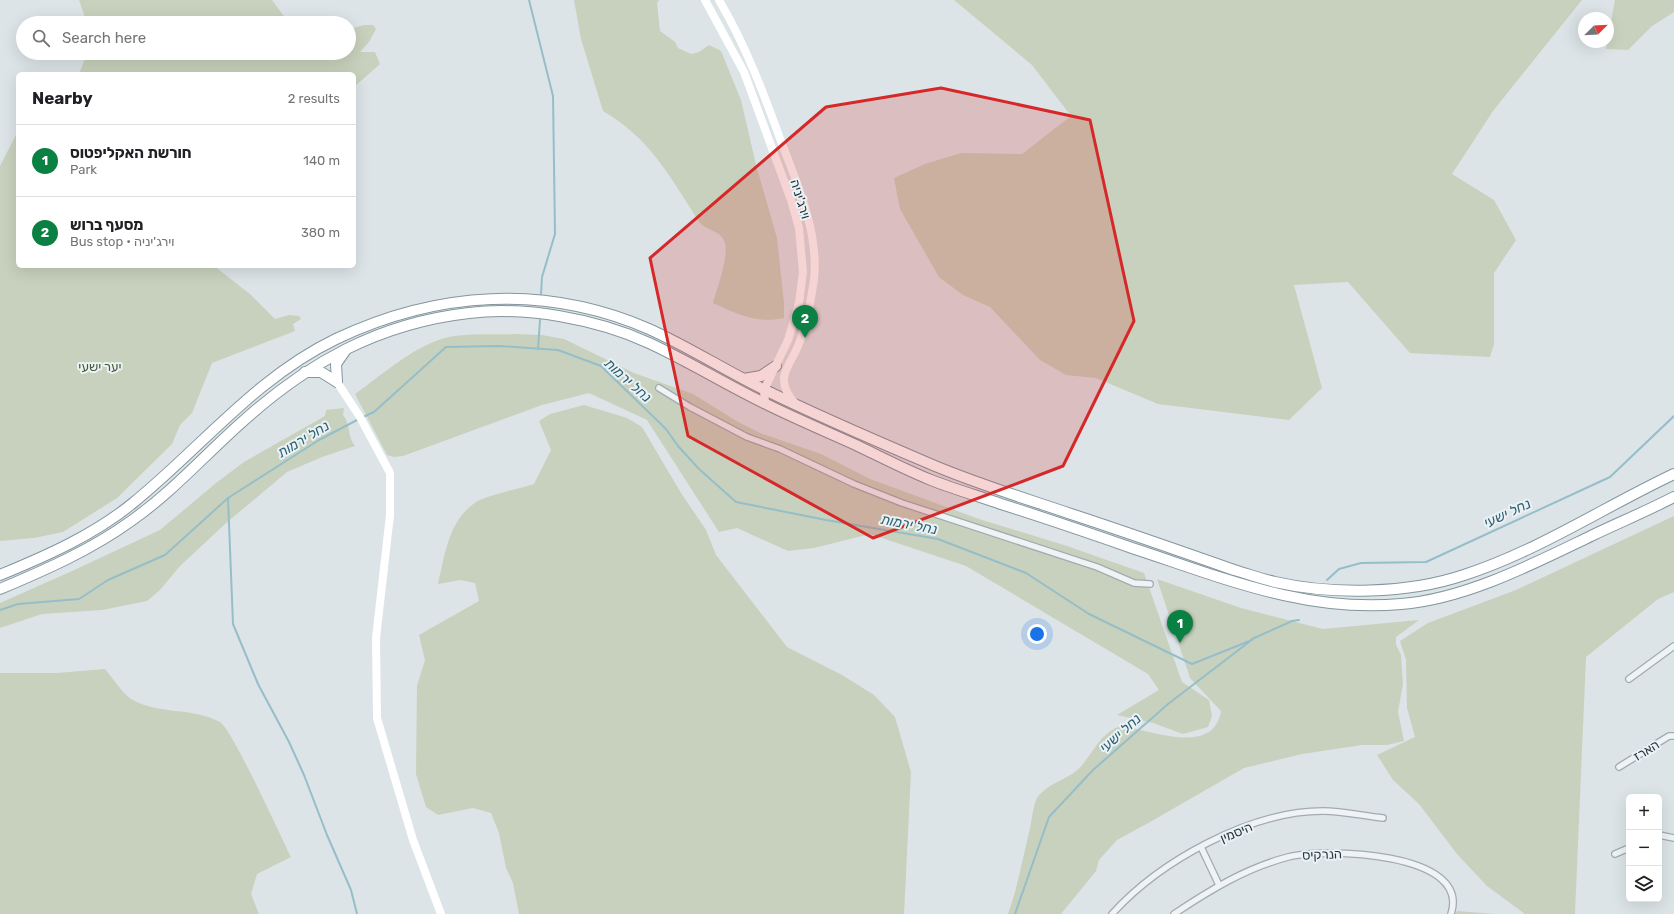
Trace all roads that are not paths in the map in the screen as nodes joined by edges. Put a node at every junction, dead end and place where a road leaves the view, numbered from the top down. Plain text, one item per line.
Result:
1 (705, 0) edge
2 (719, 0) edge
3 (345, 350) junction
4 (776, 366) junction
5 (303, 372) junction
6 (744, 379) junction
7 (337, 382) junction
8 (659, 388) dead end
9 (764, 390) junction
10 (765, 404) junction
11 (796, 404) junction
12 (1674, 473) edge
13 (1674, 497) edge
14 (0, 575) edge
15 (1150, 584) dead end
16 (0, 589) edge
17 (1674, 646) edge
18 (1629, 679) dead end
19 (1674, 736) edge
20 (1619, 767) dead end
21 (1383, 818) dead end
22 (1662, 836) edge
23 (1674, 838) edge
24 (1201, 847) junction
25 (1626, 849) edge
26 (1615, 854) dead end
27 (1219, 885) junction
28 (441, 914) edge
29 (1112, 914) edge
30 (1174, 914) edge
31 (1451, 914) edge

1 - 4 street, וירג'יניה
2 - 11 street, וירג'יניה
3 - 5 highway
3 - 7 highway
3 - 10 highway
4 - 6 highway
4 - 9 street, וירג'יניה
5 - 7 highway
5 - 16 highway
6 - 9 highway
6 - 14 highway
7 - 28 street
8 - 15 street
9 - 10 street
9 - 11 highway
10 - 13 highway
11 - 12 highway
17 - 18 street
19 - 20 street, הארז
21 - 24 street, היסמין
22 - 23 street
24 - 27 street
24 - 29 street, היסמין
25 - 26 street
27 - 30 street, הנרקיס
27 - 31 street, הנרקיס

